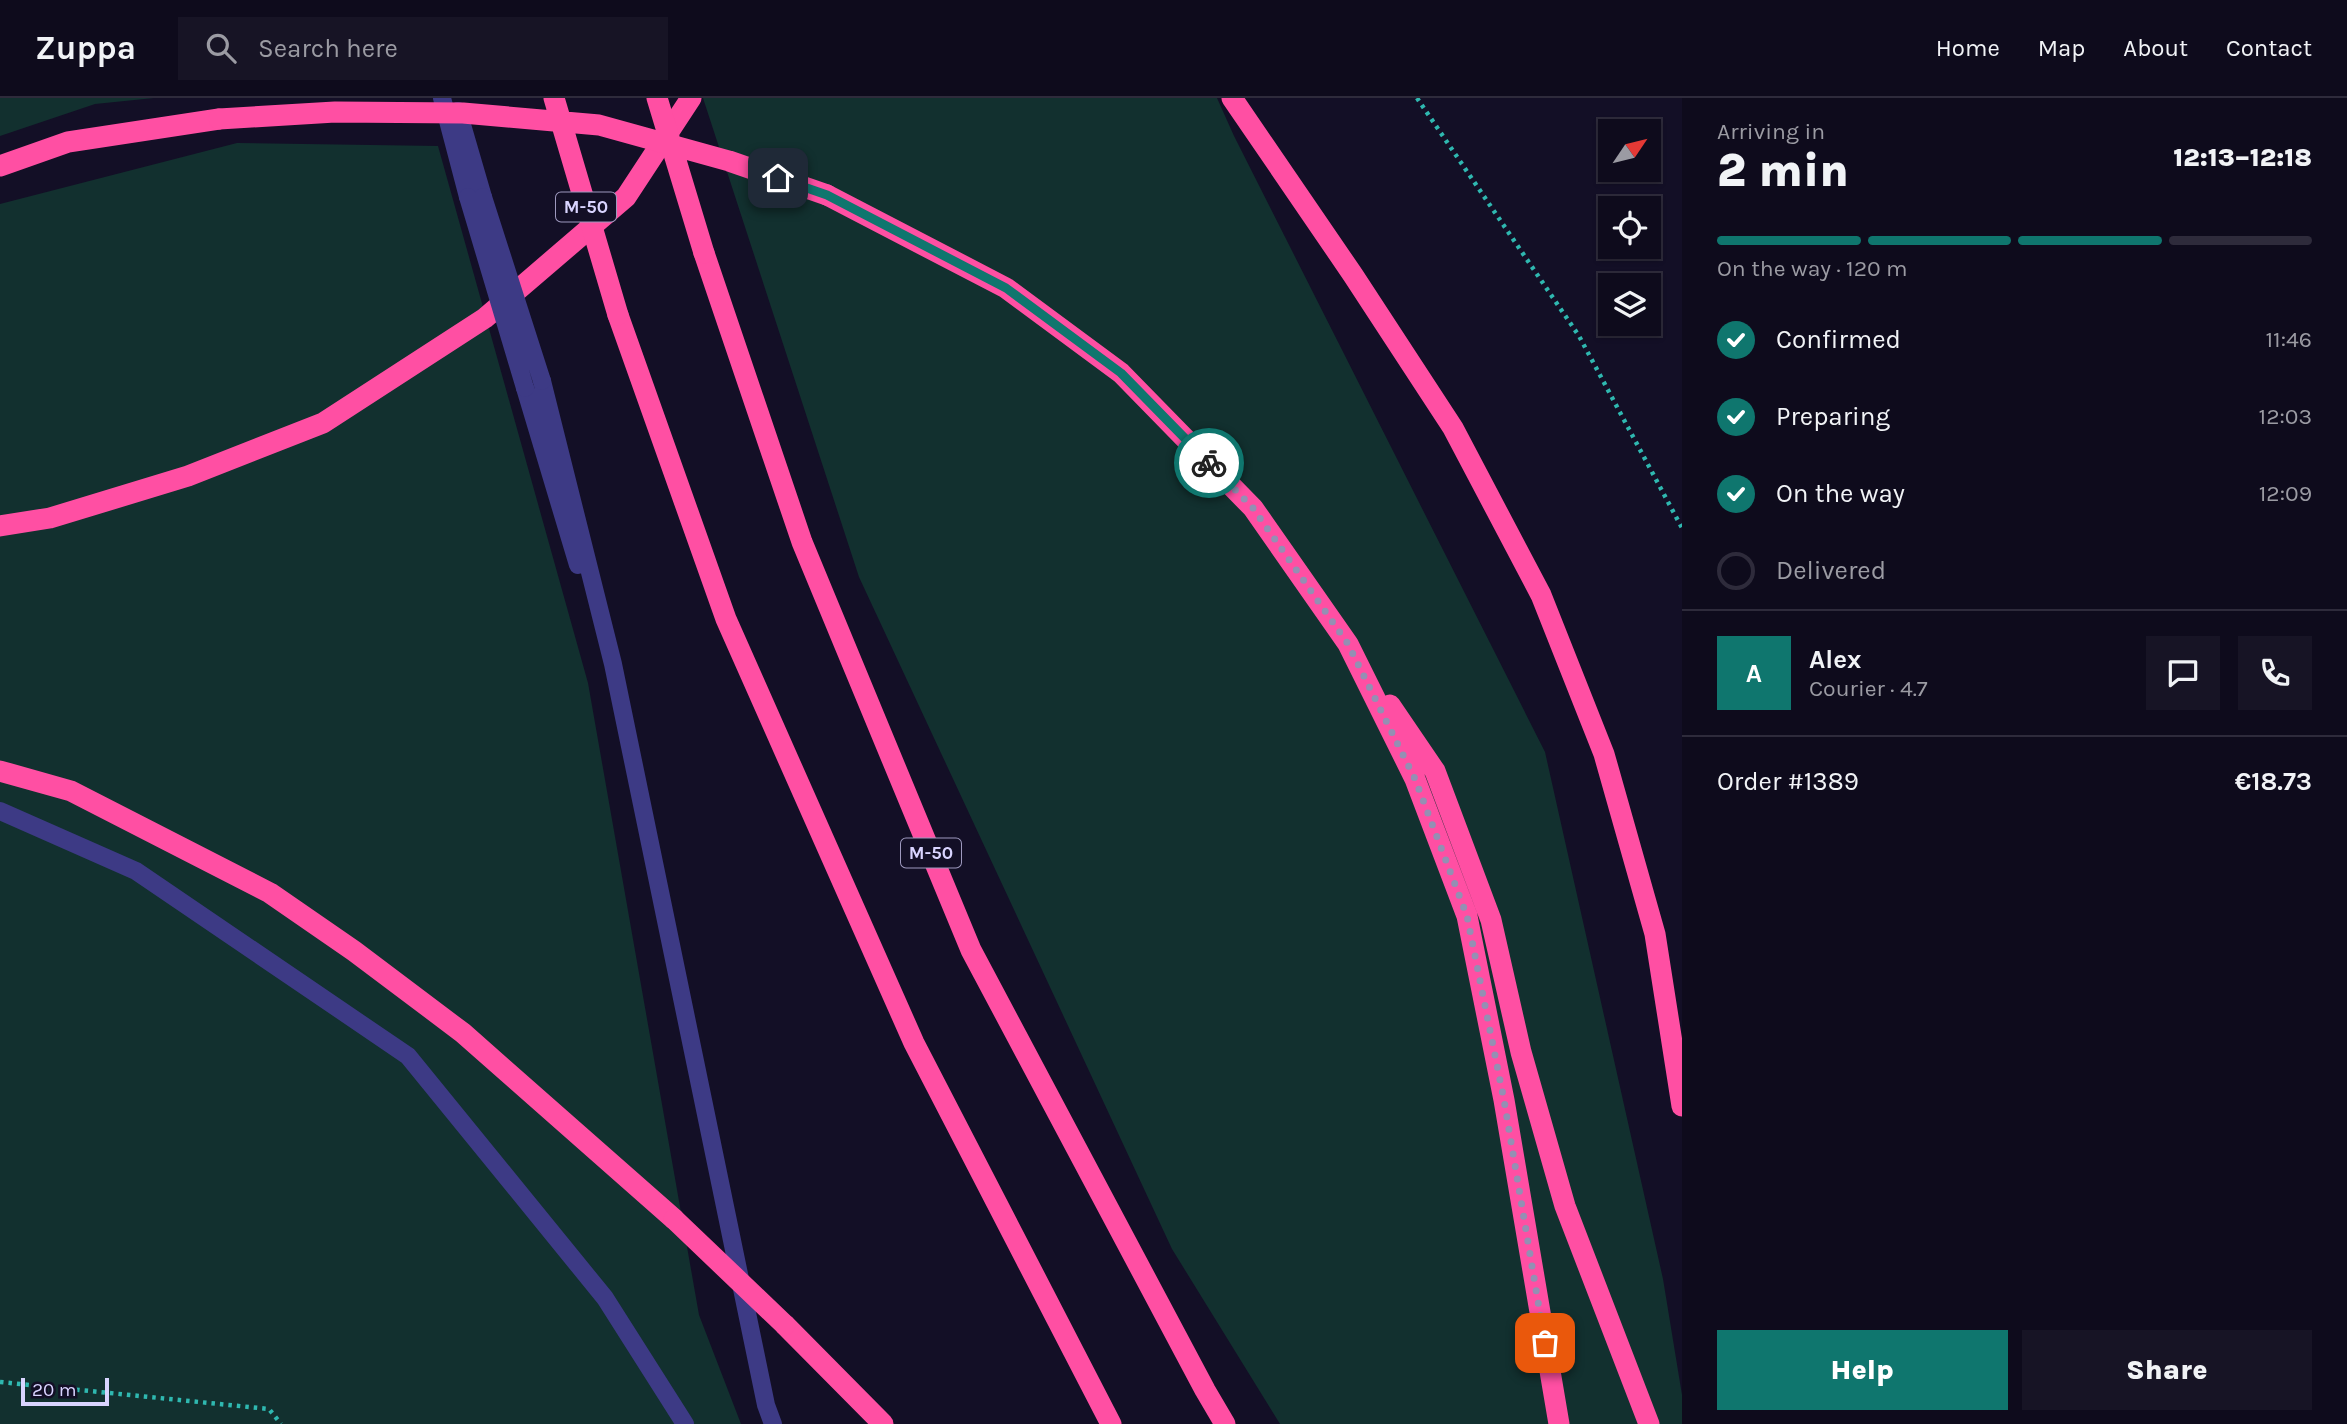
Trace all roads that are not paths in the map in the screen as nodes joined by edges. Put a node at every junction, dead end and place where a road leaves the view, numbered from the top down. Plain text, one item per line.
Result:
1 (443, 98) edge
2 (454, 98) edge
3 (554, 98) edge
4 (657, 98) edge
5 (691, 98) edge
6 (1232, 98) edge
7 (0, 166) edge
8 (476, 197) junction
9 (0, 526) edge
10 (1348, 644) junction
11 (613, 664) junction
12 (0, 771) edge
13 (0, 811) edge
14 (1682, 1106) edge
15 (685, 1424) edge
16 (773, 1424) edge
17 (883, 1424) edge
18 (1111, 1424) edge
19 (1225, 1424) edge
20 (1559, 1424) edge
21 (1649, 1424) edge

1 - 8 lane
2 - 8 lane
3 - 18 highway, M-50, bridge
4 - 19 highway, M-50, bridge
5 - 9 highway
6 - 14 highway
7 - 10 highway, bridge
8 - 11 lane, bridge
8 - 11 lane, bridge
10 - 20 highway
10 - 21 highway
11 - 16 lane
12 - 17 highway, bridge
13 - 15 lane

